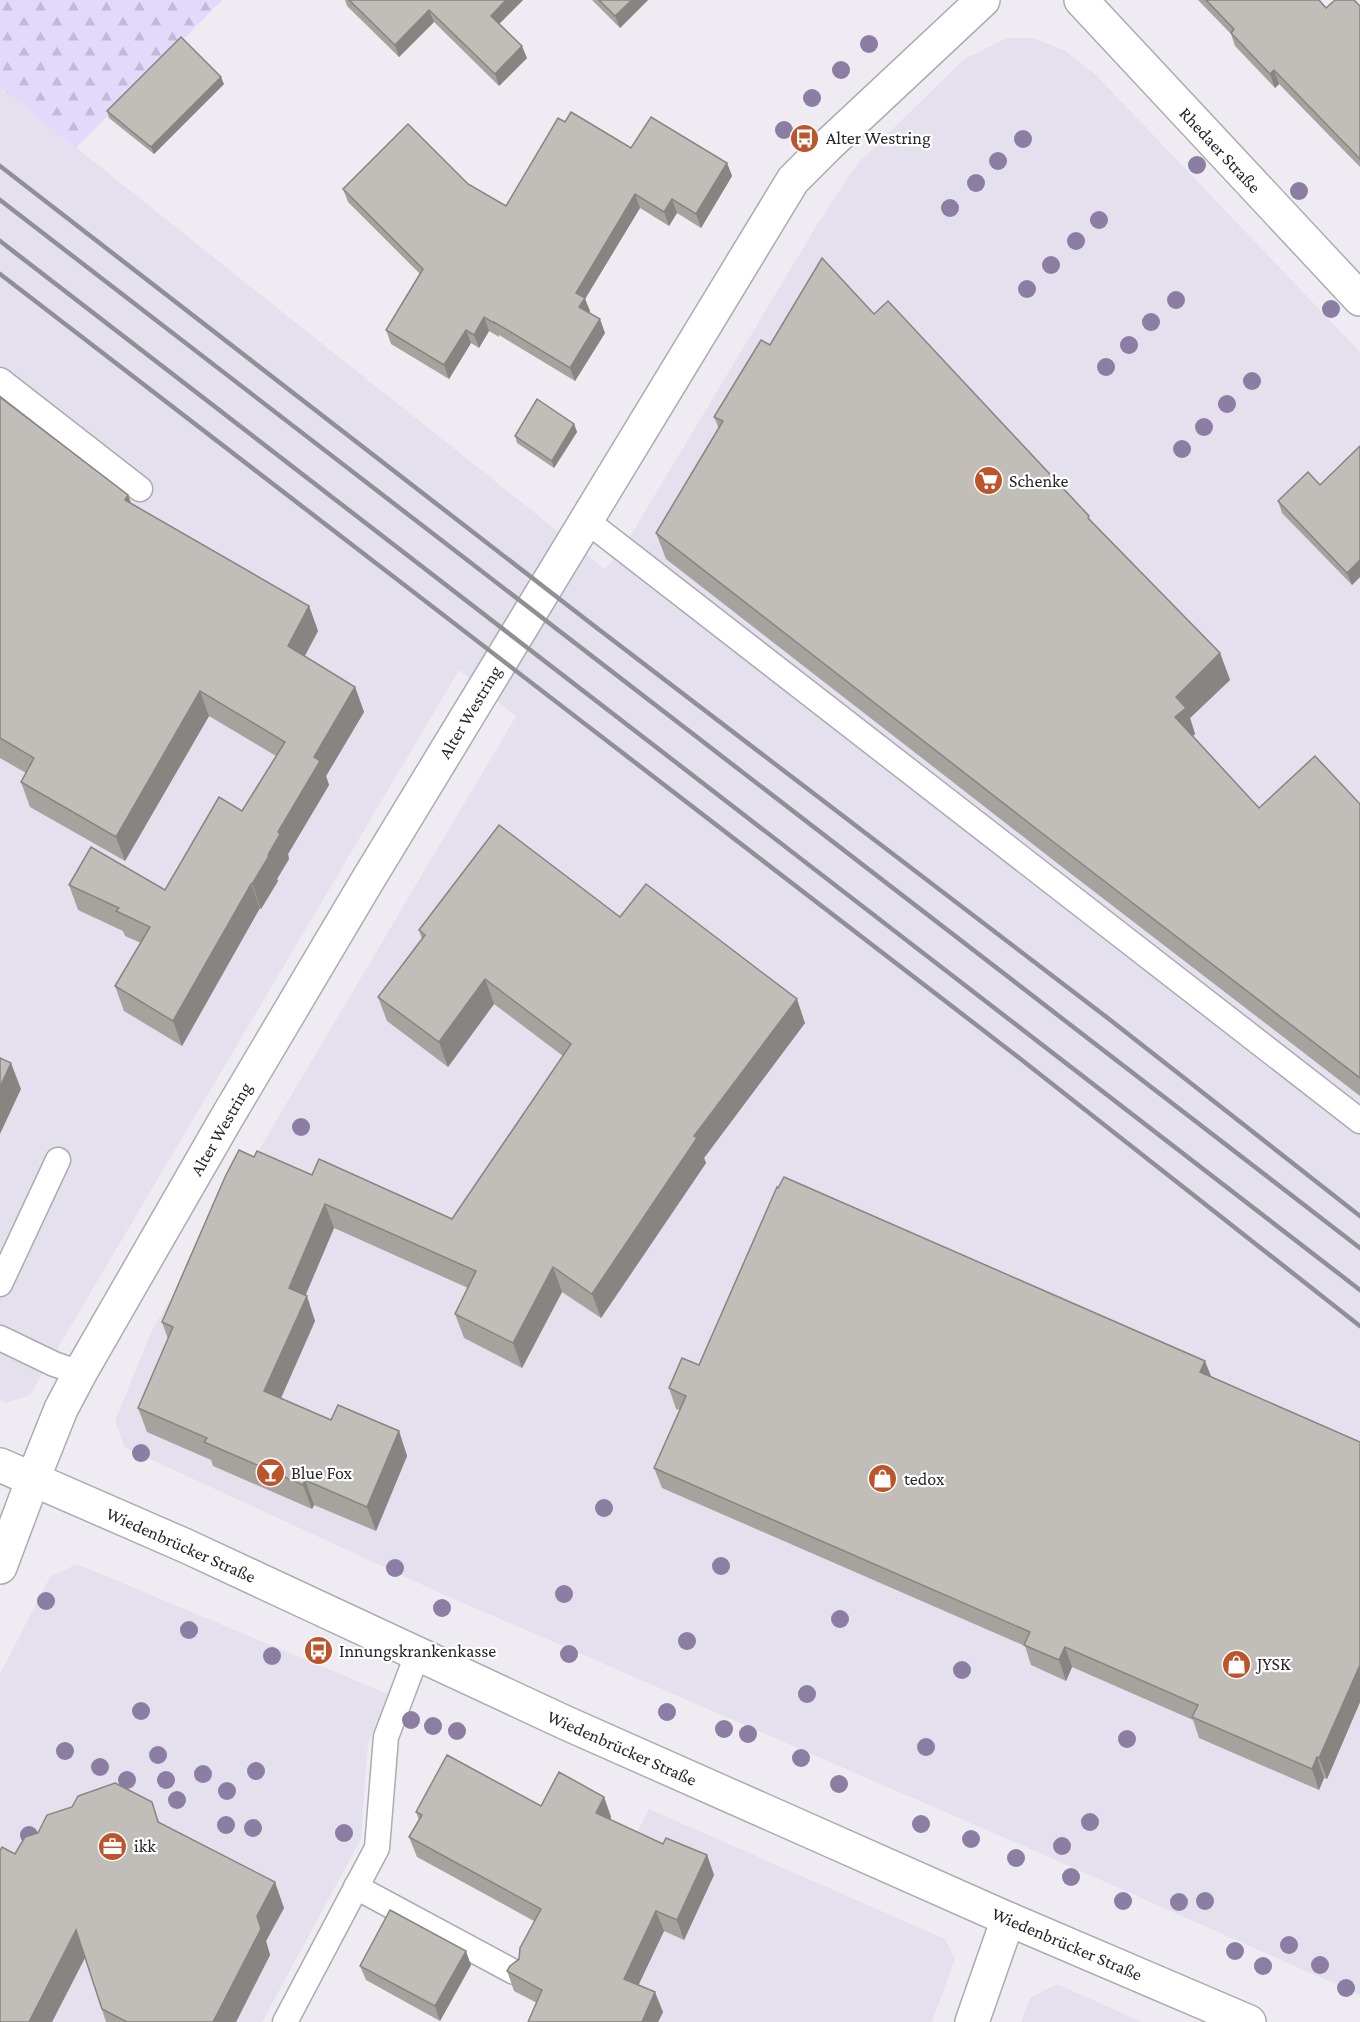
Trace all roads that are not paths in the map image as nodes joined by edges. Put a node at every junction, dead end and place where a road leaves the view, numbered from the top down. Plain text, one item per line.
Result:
1 (983, 0) edge
2 (1081, 0) edge
3 (1360, 298) edge
4 (0, 380) edge
5 (140, 489) dead end
6 (587, 521) junction
7 (1360, 1121) edge
8 (58, 1160) dead end
9 (0, 1284) edge
10 (0, 1338) edge
11 (80, 1373) junction
12 (0, 1465) edge
13 (33, 1479) junction
14 (0, 1567) edge
15 (417, 1655) junction
16 (357, 1887) junction
17 (1008, 1919) junction
18 (514, 1972) edge
19 (285, 2022) edge
20 (972, 2022) edge
21 (1249, 2022) edge

1 - 6 street, Alter Westring
2 - 3 street, Rhedaer Straße
4 - 5 lane
6 - 7 lane
6 - 11 street, Alter Westring
8 - 9 lane
10 - 11 lane
11 - 13 street, Alter Westring
12 - 13 street, Wiedenbrücker Straße
13 - 14 street, Alter Westring
13 - 15 street, Wiedenbrücker Straße
15 - 16 lane
15 - 17 street, Wiedenbrücker Straße
16 - 18 lane
16 - 19 lane
17 - 20 street
17 - 21 street, Wiedenbrücker Straße

